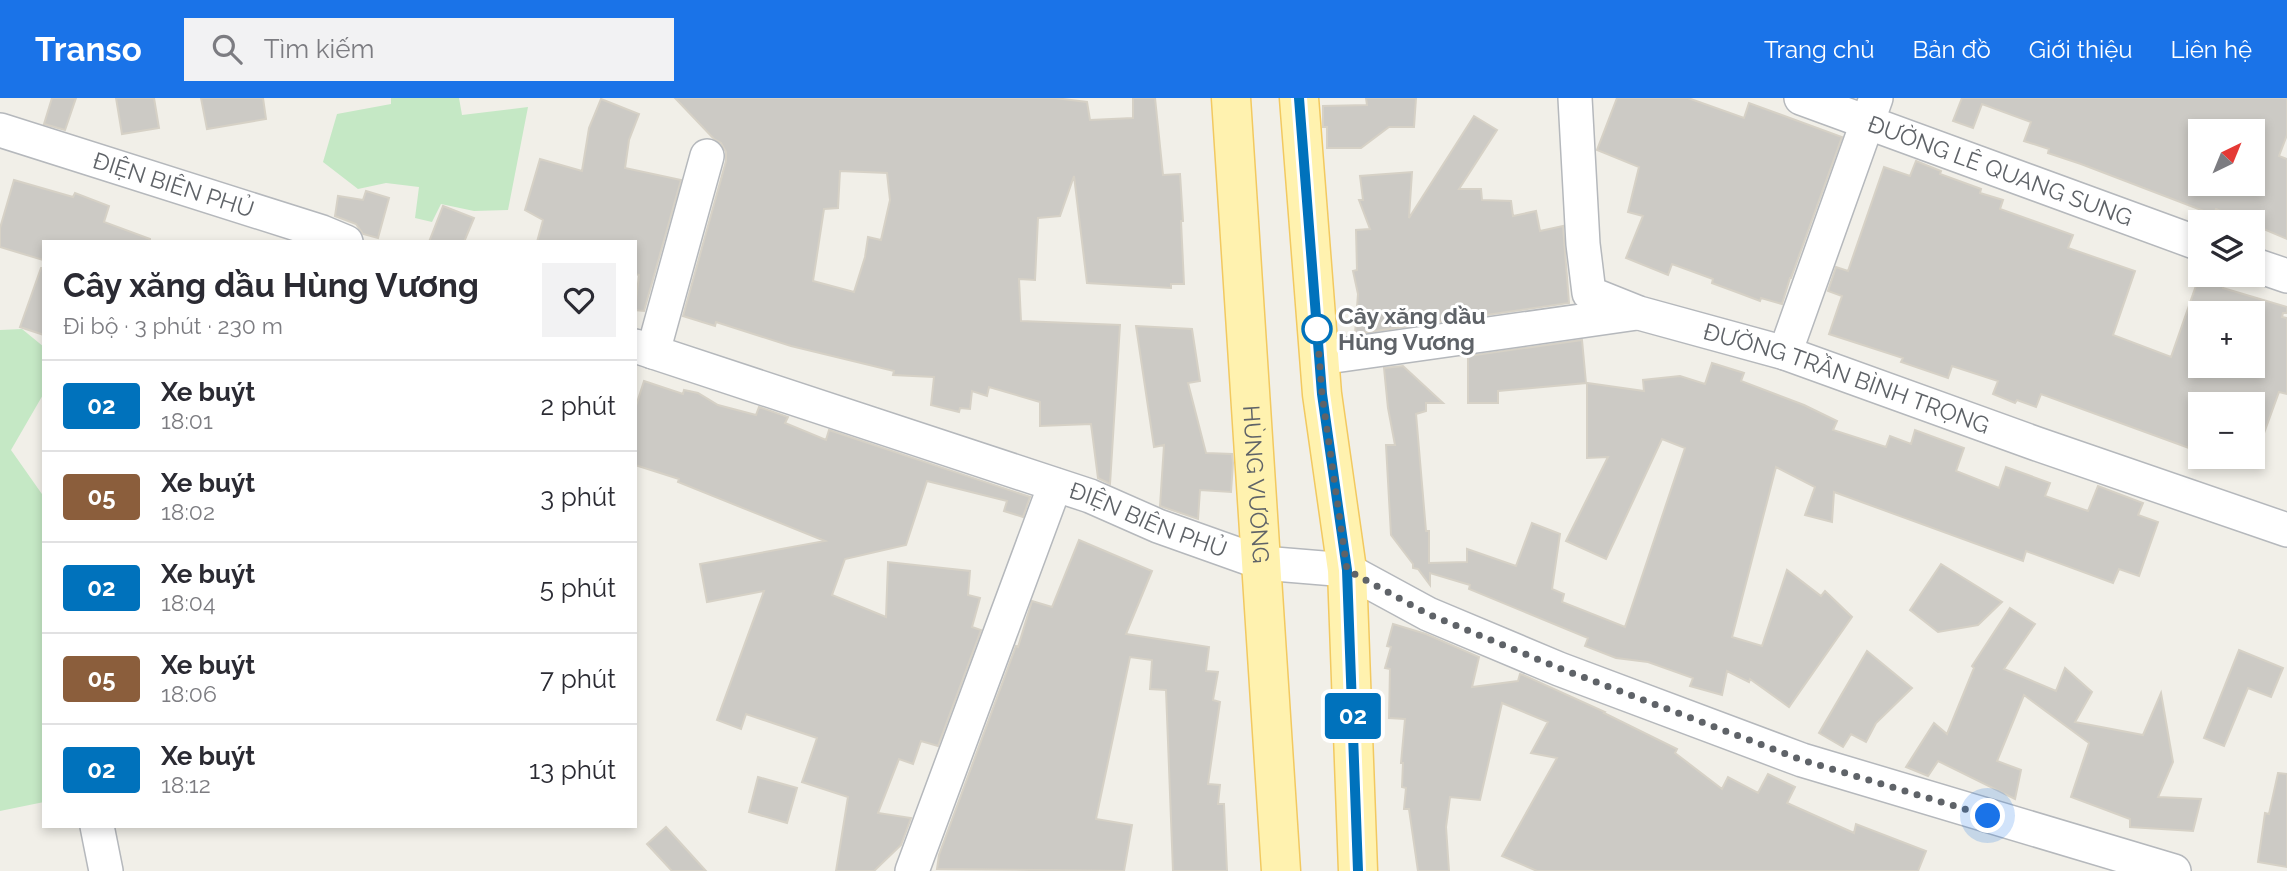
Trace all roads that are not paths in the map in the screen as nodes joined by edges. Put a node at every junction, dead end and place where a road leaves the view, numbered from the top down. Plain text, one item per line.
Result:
1 (1231, 98) edge
2 (1299, 98) edge
3 (1575, 98) edge
4 (1801, 98) edge
5 (1872, 110) edge
6 (0, 130) edge
7 (707, 156) dead end
8 (329, 238) edge
9 (2188, 239) edge
10 (2265, 268) edge
11 (2287, 276) edge
12 (1639, 313) junction
13 (644, 349) edge
14 (1785, 353) junction
15 (1320, 358) junction
16 (1055, 485) junction
17 (2284, 520) edge
18 (1262, 563) junction
19 (1347, 570) junction
20 (97, 828) edge
21 (106, 871) edge
22 (912, 871) edge
23 (1281, 871) edge
24 (1358, 871) edge
25 (2174, 871) edge

1 - 18 main road, HÙNG VƯƠNG
2 - 15 main road
3 - 12 street, ĐƯỜNG TRẦN BÌNH TRỌNG
4 - 5 street, ĐƯỜNG LÊ QUANG SUNG
5 - 9 street, ĐƯỜNG LÊ QUANG SUNG
5 - 14 street
6 - 8 street, ĐIỆN BIÊN PHỦ
7 - 13 street
10 - 11 street
12 - 14 street, ĐƯỜNG TRẦN BÌNH TRỌNG
12 - 15 street
13 - 16 street, ĐIỆN BIÊN PHỦ
14 - 17 street, ĐƯỜNG TRẦN BÌNH TRỌNG
15 - 19 main road
16 - 18 street, ĐIỆN BIÊN PHỦ
16 - 22 street
18 - 19 street, ĐIỆN BIÊN PHỦ
18 - 23 main road, HÙNG VƯƠNG
19 - 24 main road
19 - 25 street, ĐIỆN BIÊN PHỦ
20 - 21 street

